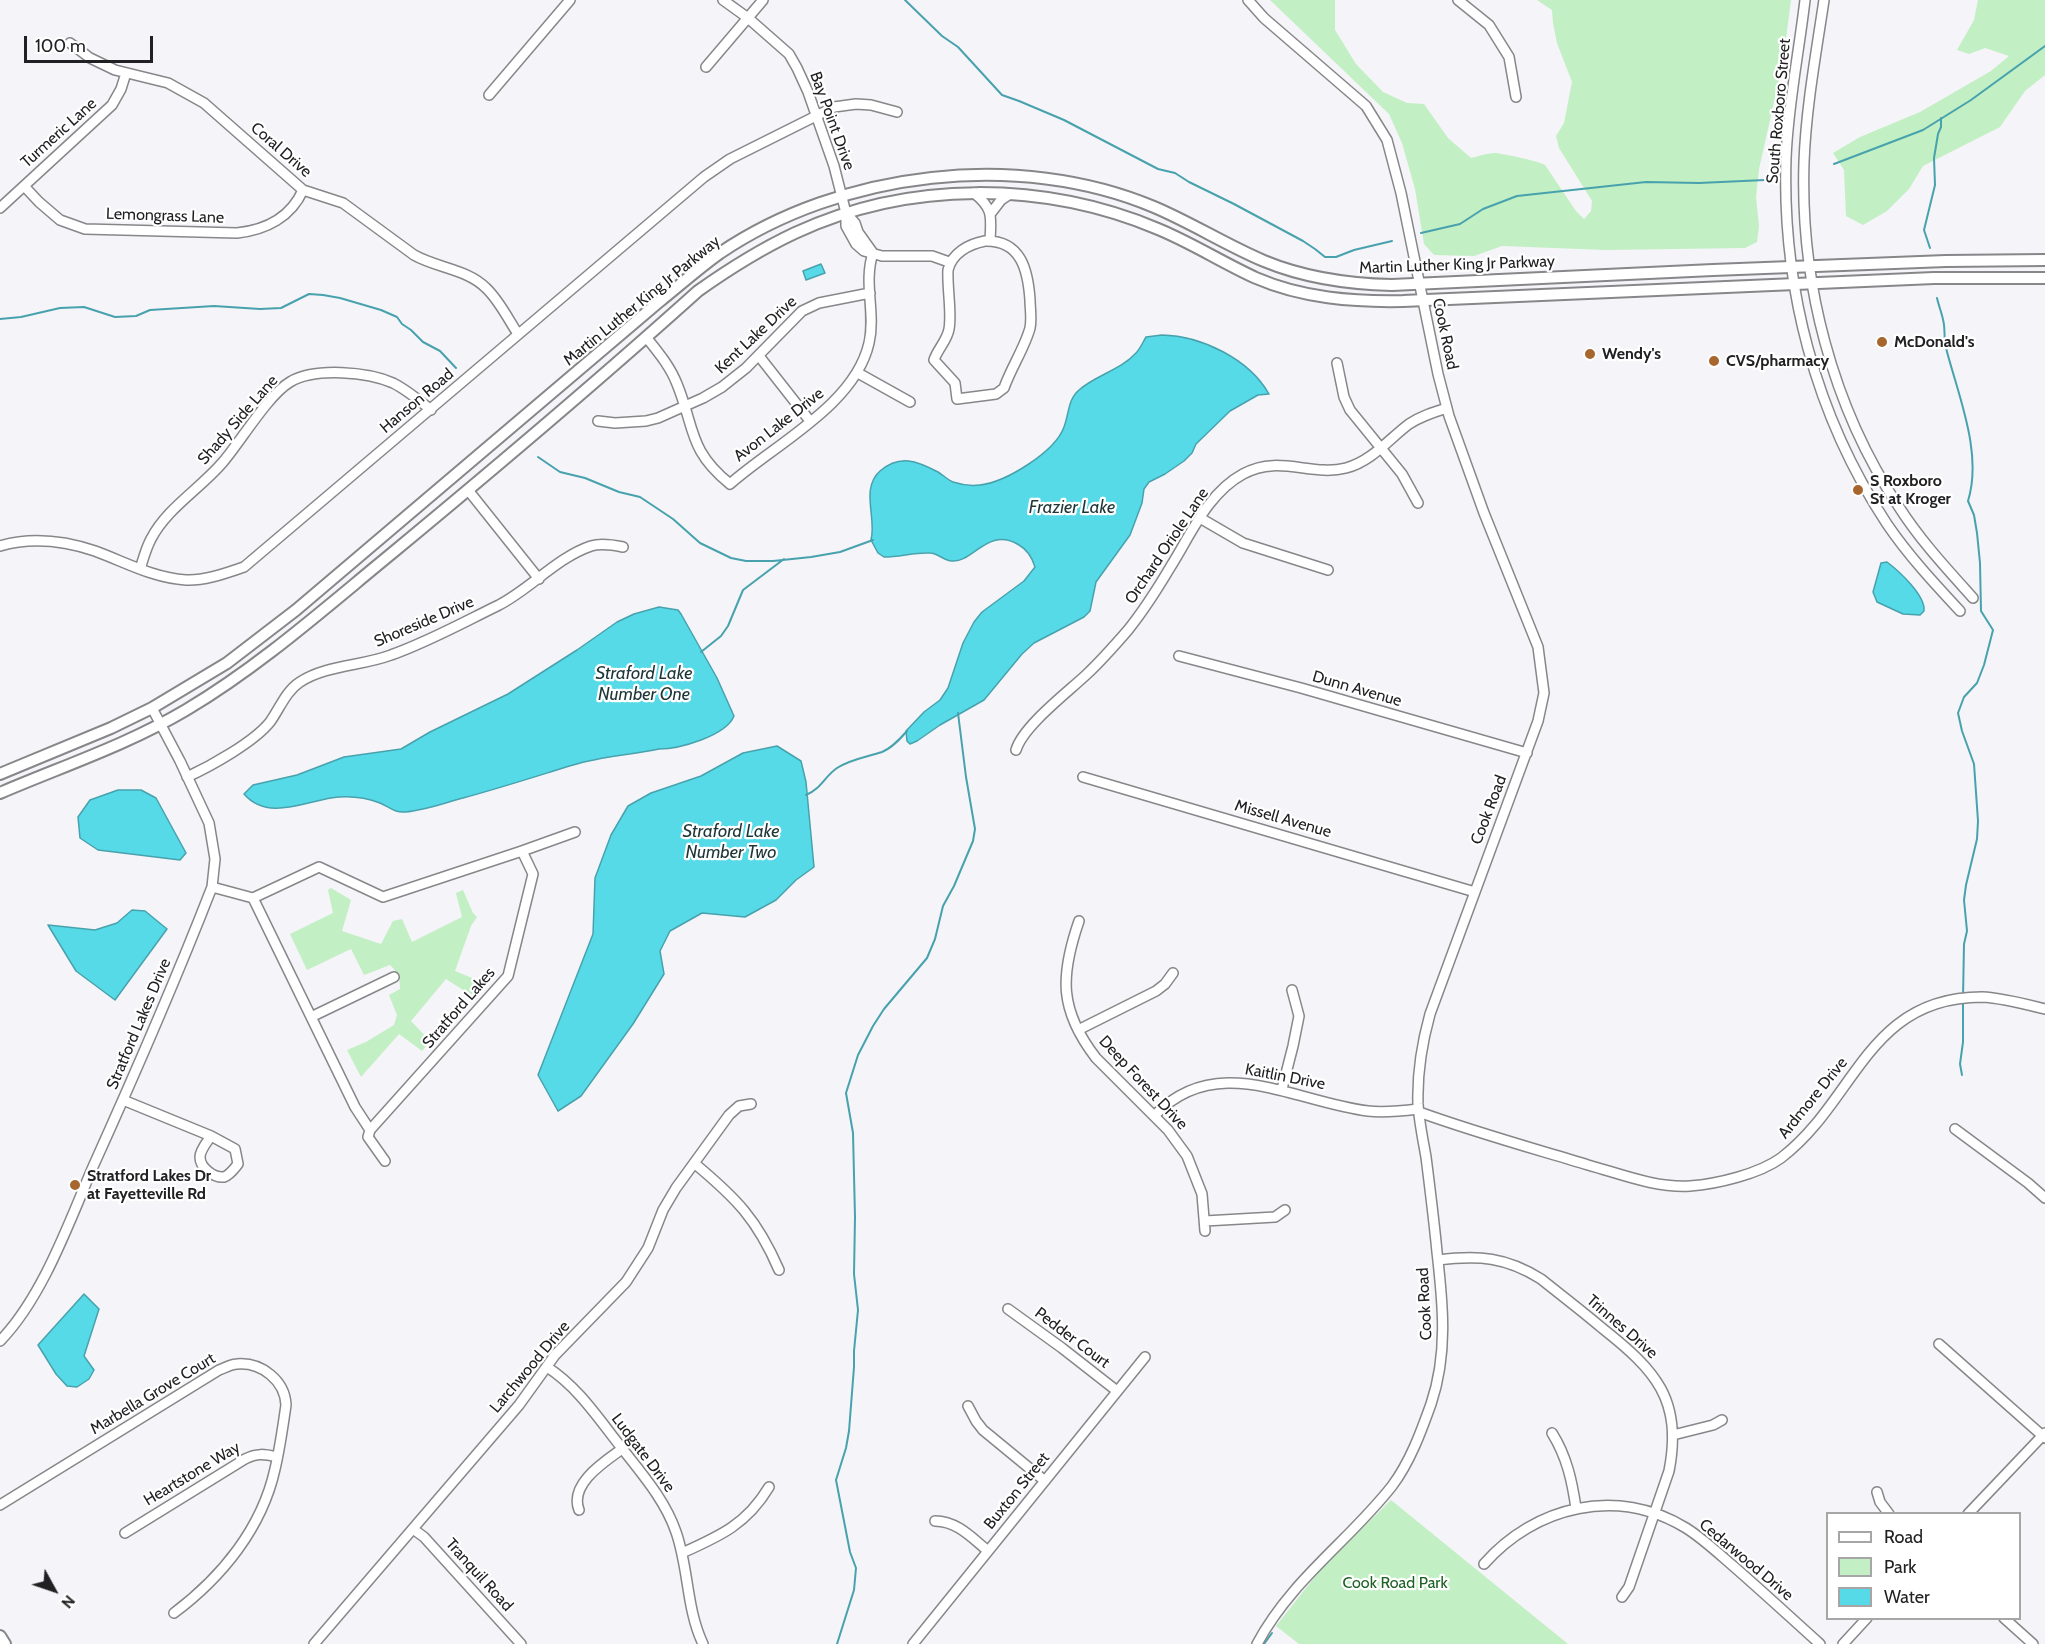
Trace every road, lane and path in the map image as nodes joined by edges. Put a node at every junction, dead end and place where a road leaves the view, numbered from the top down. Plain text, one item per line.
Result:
1 (570, 0) edge
2 (723, 0) edge
3 (763, 0) edge
4 (1248, 0) edge
5 (1458, 0) edge
6 (1805, 0) edge
7 (1824, 0) edge
8 (748, 18) junction
9 (70, 43) dead end
10 (706, 68) dead end
11 (126, 73) junction
12 (489, 95) dead end
13 (1515, 97) dead end
14 (897, 112) dead end
15 (815, 115) junction
16 (24, 186) junction
17 (303, 190) junction
18 (974, 193) junction
19 (1010, 194) junction
20 (842, 196) junction
21 (0, 208) edge
22 (846, 213) junction
23 (991, 213) junction
24 (990, 241) junction
25 (873, 253) junction
26 (2045, 260) edge
27 (950, 262) junction
28 (1791, 267) junction
29 (1811, 267) junction
30 (2045, 278) edge
31 (1419, 283) junction
32 (1813, 283) junction
33 (1793, 285) junction
34 (870, 293) junction
35 (1422, 300) junction
36 (518, 334) junction
37 (646, 337) junction
38 (759, 356) junction
39 (1337, 363) dead end
40 (858, 373) junction
41 (909, 402) dead end
42 (684, 406) junction
43 (1447, 408) junction
44 (431, 410) junction
45 (597, 421) dead end
46 (810, 421) junction
47 (1381, 448) junction
48 (468, 490) junction
49 (1418, 503) dead end
50 (1200, 518) junction
51 (0, 546) edge
52 (623, 547) dead end
53 (140, 569) junction
54 (1328, 570) dead end
55 (539, 579) junction
56 (1973, 598) dead end
57 (1960, 611) dead end
58 (1179, 656) dead end
59 (152, 708) junction
60 (160, 724) junction
61 (1016, 750) dead end
62 (1527, 753) junction
63 (0, 774) edge
64 (187, 777) junction
65 (1083, 777) dead end
66 (0, 793) edge
67 (574, 832) dead end
68 (522, 851) junction
69 (212, 887) junction
70 (1475, 892) junction
71 (253, 898) junction
72 (1079, 921) dead end
73 (1173, 973) dead end
74 (394, 977) dead end
75 (1292, 990) dead end
76 (2045, 1009) edge
77 (311, 1017) junction
78 (1077, 1030) junction
79 (1282, 1089) junction
80 (123, 1100) junction
81 (751, 1104) dead end
82 (1419, 1111) junction
83 (1154, 1116) junction
84 (370, 1130) junction
85 (1955, 1130) dead end
86 (211, 1136) junction
87 (385, 1161) dead end
88 (693, 1163) junction
89 (2045, 1198) edge
90 (1285, 1210) dead end
91 (1438, 1260) junction
92 (779, 1270) dead end
93 (1008, 1309) dead end
94 (0, 1341) edge
95 (1939, 1344) dead end
96 (1145, 1357) dead end
97 (547, 1366) junction
98 (1117, 1392) junction
99 (968, 1406) dead end
100 (1722, 1420) dead end
101 (1552, 1433) dead end
102 (1673, 1435) junction
103 (2044, 1436) edge
104 (622, 1449) junction
105 (277, 1457) junction
106 (1045, 1481) junction
107 (769, 1487) dead end
108 (1877, 1492) dead end
109 (0, 1505) edge
110 (1576, 1508) junction
111 (579, 1510) dead end
112 (1888, 1512) edge
113 (1970, 1512) edge
114 (1654, 1514) junction
115 (935, 1521) dead end
116 (413, 1529) junction
117 (125, 1533) dead end
118 (988, 1551) junction
119 (682, 1553) junction
120 (1484, 1564) dead end
121 (1622, 1597) dead end
122 (174, 1613) dead end
123 (1865, 1620) edge
124 (2006, 1620) edge
125 (0, 1636) edge
126 (322, 1636) junction
127 (5, 1644) edge
128 (314, 1644) edge
129 (329, 1644) edge
130 (521, 1644) edge
131 (703, 1644) edge
132 (913, 1644) edge
133 (1257, 1644) edge
134 (1820, 1644) edge
135 (1843, 1644) edge
136 (2033, 1644) edge

1 - 12 street
2 - 8 street, Bay Point Drive
3 - 8 street
4 - 31 street, Cook Road
5 - 13 street
6 - 28 street, South Roxboro Street
7 - 29 street, South Roxboro Street
8 - 10 street
8 - 15 street, Bay Point Drive
9 - 11 street, Coral Drive
11 - 16 street, Turmeric Lane
11 - 17 street, Coral Drive
14 - 15 street, Hanson Road
15 - 20 street, Bay Point Drive
15 - 36 street, Hanson Road
16 - 17 street, Lemongrass Lane
16 - 21 street, Turmeric Lane
17 - 36 street, Coral Drive
18 - 19 main road, Martin Luther King Jr Parkway
18 - 22 main road, Martin Luther King Jr Parkway
18 - 23 street
19 - 23 street
19 - 35 main road, Martin Luther King Jr Parkway
20 - 22 street, Bay Point Drive
20 - 31 main road, Martin Luther King Jr Parkway
20 - 59 main road, Martin Luther King Jr Parkway
22 - 25 street, Bay Point Drive
22 - 37 main road, Martin Luther King Jr Parkway
23 - 24 street
24 - 27 street
24 - 27 street
25 - 27 street
25 - 34 street, Avon Lake Drive
26 - 29 main road, Martin Luther King Jr Parkway
28 - 29 main road, Martin Luther King Jr Parkway
28 - 31 main road, Martin Luther King Jr Parkway
28 - 33 street, South Roxboro Street
29 - 32 street, South Roxboro Street
30 - 32 main road, Martin Luther King Jr Parkway
31 - 35 street, Cook Road
32 - 33 main road, Martin Luther King Jr Parkway
32 - 56 street, South Roxboro Street
33 - 35 main road, Martin Luther King Jr Parkway
33 - 57 street, South Roxboro Street
34 - 38 street, Kent Lake Drive
34 - 40 street, Avon Lake Drive
35 - 43 street, Cook Road
36 - 44 street, Hanson Road
37 - 42 street
37 - 48 main road, Martin Luther King Jr Parkway
38 - 42 street, Kent Lake Drive
38 - 46 street
39 - 47 street
40 - 41 street
40 - 46 street, Avon Lake Drive
42 - 45 street, Kent Lake Drive
42 - 46 street, Avon Lake Drive
43 - 47 street, Orchard Oriole Lane
43 - 62 street, Cook Road
44 - 53 street, Hanson Road
44 - 53 street, Shady Side Lane
47 - 49 street
47 - 50 street, Orchard Oriole Lane
48 - 55 street
48 - 60 main road, Martin Luther King Jr Parkway
50 - 54 street
50 - 61 street, Orchard Oriole Lane
51 - 53 street, Hanson Road
52 - 55 street, Shoreside Drive
55 - 64 street, Shoreside Drive
58 - 62 street, Dunn Avenue
59 - 60 street, Stratford Lakes Drive
59 - 63 main road, Martin Luther King Jr Parkway
60 - 64 street, Stratford Lakes Drive
60 - 66 main road, Martin Luther King Jr Parkway
62 - 70 street, Cook Road
64 - 69 street, Stratford Lakes Drive
65 - 70 street, Missell Avenue
67 - 68 street
68 - 71 street
68 - 84 street, Stratford Lakes
69 - 71 street
69 - 80 street, Stratford Lakes Drive
70 - 82 street, Cook Road
71 - 77 street
72 - 78 street, Deep Forest Drive
73 - 78 street
74 - 77 street
75 - 79 street
76 - 82 street, Ardmore Drive
77 - 84 street
78 - 83 street, Deep Forest Drive
79 - 82 street, Kaitlin Drive
79 - 83 street, Kaitlin Drive
80 - 86 street
80 - 94 street, Stratford Lakes Drive
81 - 88 street, Larchwood Drive
82 - 91 street, Cook Road
83 - 90 street, Deep Forest Drive
84 - 87 street
85 - 89 street
86 - 86 street
88 - 92 street
88 - 97 street, Larchwood Drive
91 - 102 street, Trinnes Drive
91 - 133 street, Cook Road
93 - 98 street, Pedder Court
95 - 103 street
96 - 98 street, Buxton Street
97 - 104 street, Ludgate Drive
97 - 116 street, Larchwood Drive
98 - 106 street, Buxton Street
99 - 106 street
100 - 102 street
101 - 110 street
102 - 114 street, Trinnes Drive
103 - 113 street
104 - 111 street
104 - 119 street, Ludgate Drive
105 - 109 street, Marbella Grove Court
105 - 117 street, Heartstone Way
105 - 122 street, Marbella Grove Court
106 - 118 street, Buxton Street
107 - 119 street
108 - 112 street
110 - 114 street, Cedarwood Drive
110 - 120 street, Cedarwood Drive
114 - 121 street, Trinnes Drive
114 - 134 street, Cedarwood Drive
115 - 118 street
116 - 126 street, Larchwood Drive
116 - 130 street, Tranquil Road
118 - 132 street, Buxton Street
119 - 131 street, Ludgate Drive
123 - 135 street
124 - 136 street
125 - 127 main road
126 - 128 street, Larchwood Drive
126 - 129 street

